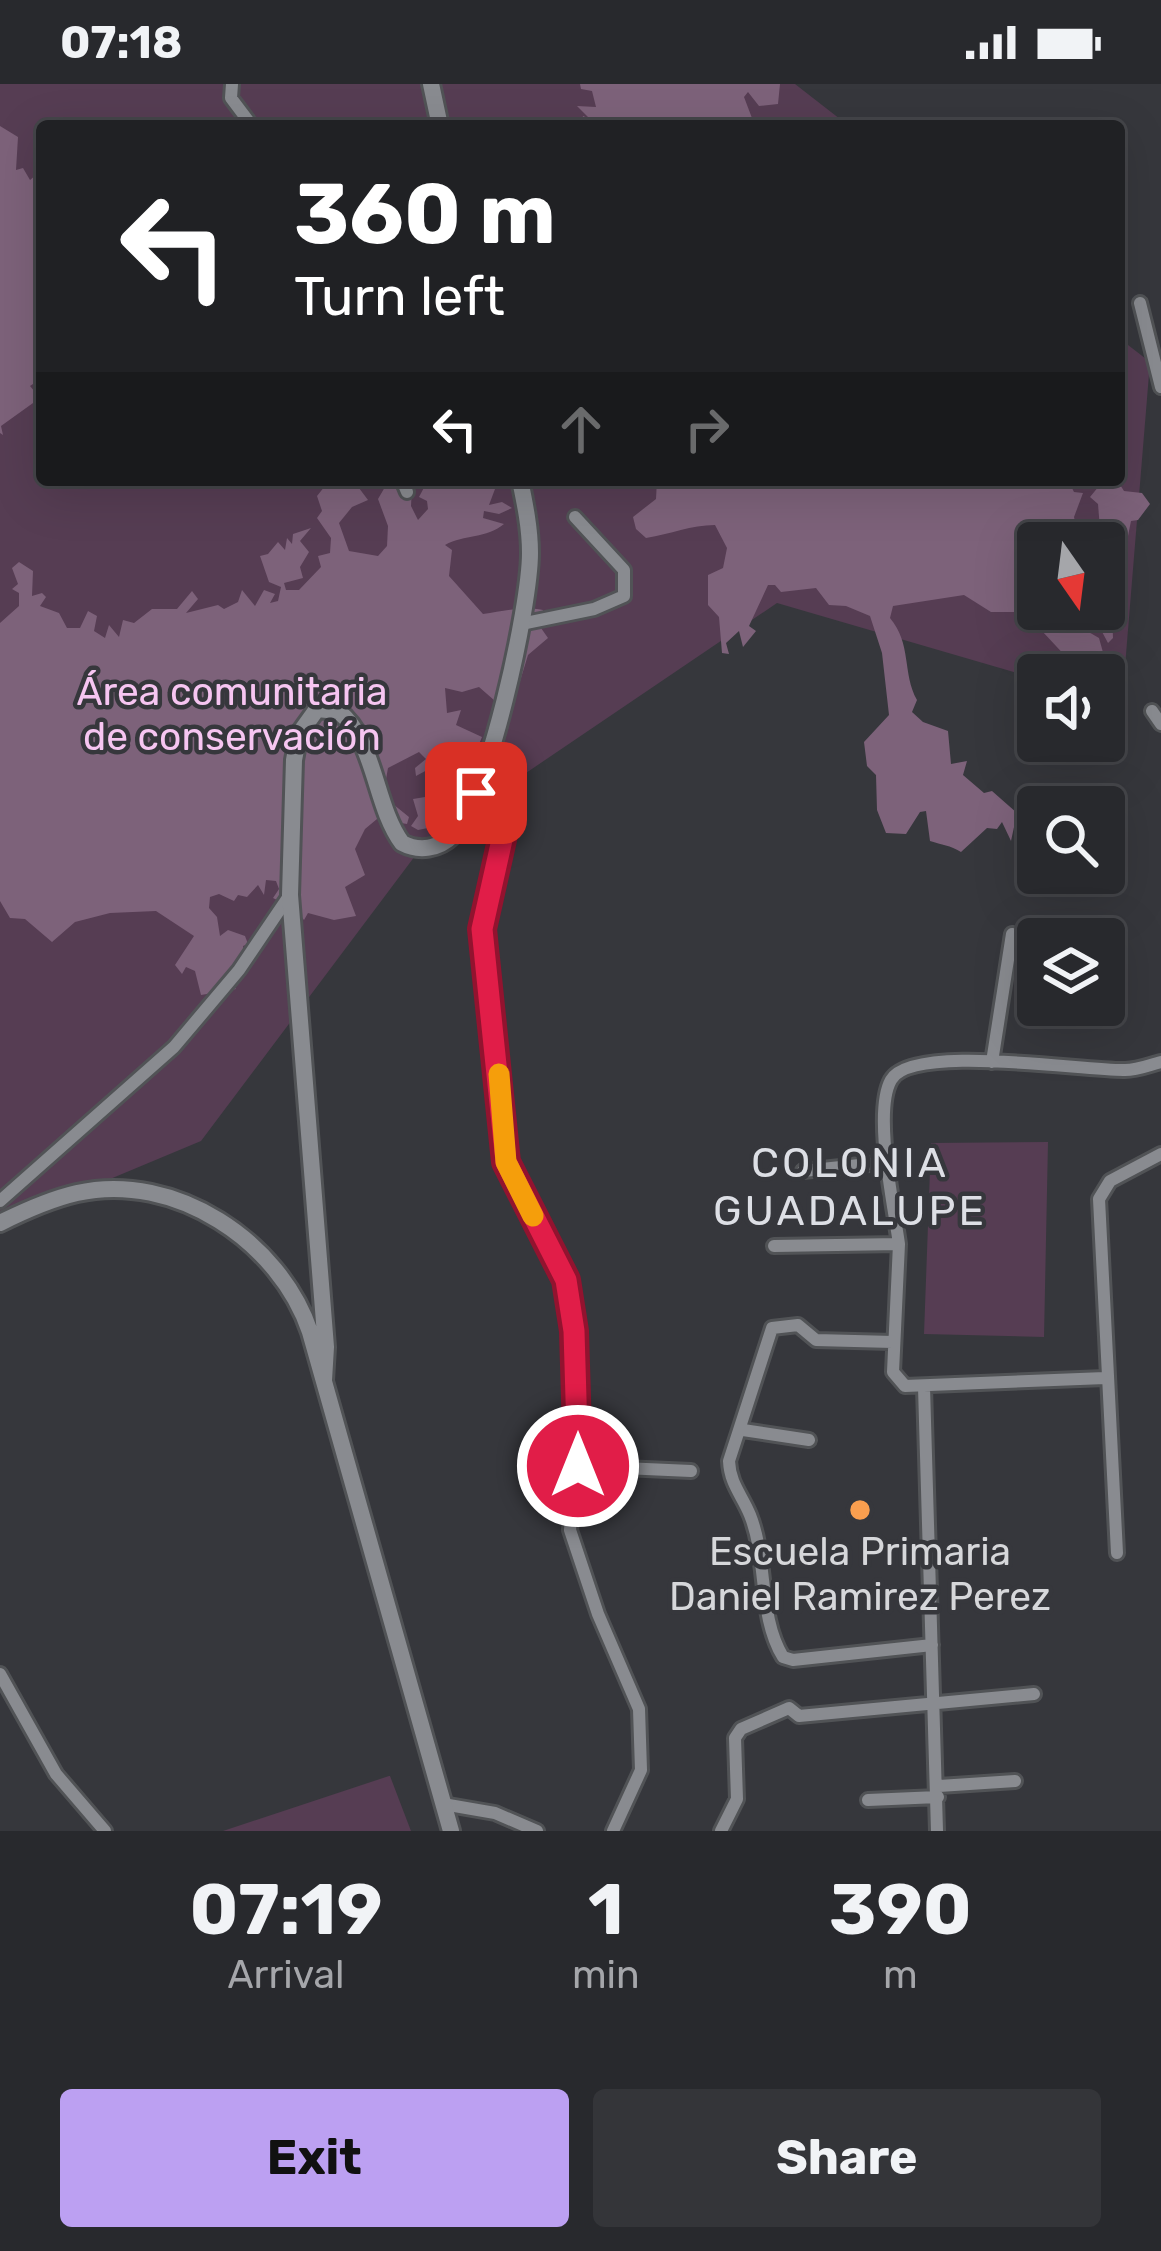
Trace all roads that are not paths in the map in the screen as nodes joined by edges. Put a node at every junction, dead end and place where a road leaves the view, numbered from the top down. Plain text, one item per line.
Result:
1 (232, 84) edge
2 (431, 84) edge
3 (248, 120) edge
4 (439, 120) edge
5 (1140, 303) dead end
6 (1161, 386) edge
7 (521, 486) edge
8 (575, 518) dead end
9 (520, 624) junction
10 (1152, 710) dead end
11 (1161, 724) edge
12 (483, 775) junction
13 (290, 895) junction
14 (1012, 934) dead end
15 (992, 1062) junction
16 (1161, 1062) edge
17 (1161, 1154) edge
18 (889, 1162) junction
19 (803, 1172) dead end
20 (0, 1201) edge
21 (0, 1222) edge
22 (899, 1244) junction
23 (774, 1246) dead end
24 (893, 1342) junction
25 (1105, 1378) junction
26 (324, 1380) junction
27 (924, 1387) junction
28 (742, 1430) junction
29 (809, 1440) dead end
30 (578, 1466) junction
31 (691, 1471) dead end
32 (1118, 1553) dead end
33 (932, 1645) junction
34 (0, 1674) edge
35 (1034, 1694) dead end
36 (934, 1700) junction
37 (1016, 1781) dead end
38 (938, 1792) junction
39 (868, 1800) dead end
40 (443, 1804) junction
41 (105, 1831) edge
42 (451, 1831) edge
43 (537, 1831) edge
44 (613, 1831) edge
45 (721, 1831) edge
46 (938, 1831) edge

1 - 3 street
2 - 4 street
5 - 6 street
7 - 9 street
8 - 9 street
9 - 12 street
10 - 11 street
12 - 13 street
12 - 30 street
13 - 20 street
13 - 26 street
14 - 15 street
15 - 16 street
15 - 18 street
17 - 25 street
18 - 19 street
18 - 22 street
21 - 26 street
22 - 23 street
22 - 24 street
24 - 27 street
24 - 28 street
25 - 27 street
25 - 32 street
26 - 40 street
27 - 33 street
28 - 29 street
28 - 33 street
30 - 31 street
30 - 44 street
33 - 36 street
34 - 41 street
35 - 36 street
36 - 38 street
36 - 45 street
37 - 38 street
38 - 39 street
38 - 46 street
40 - 42 street
40 - 43 street

